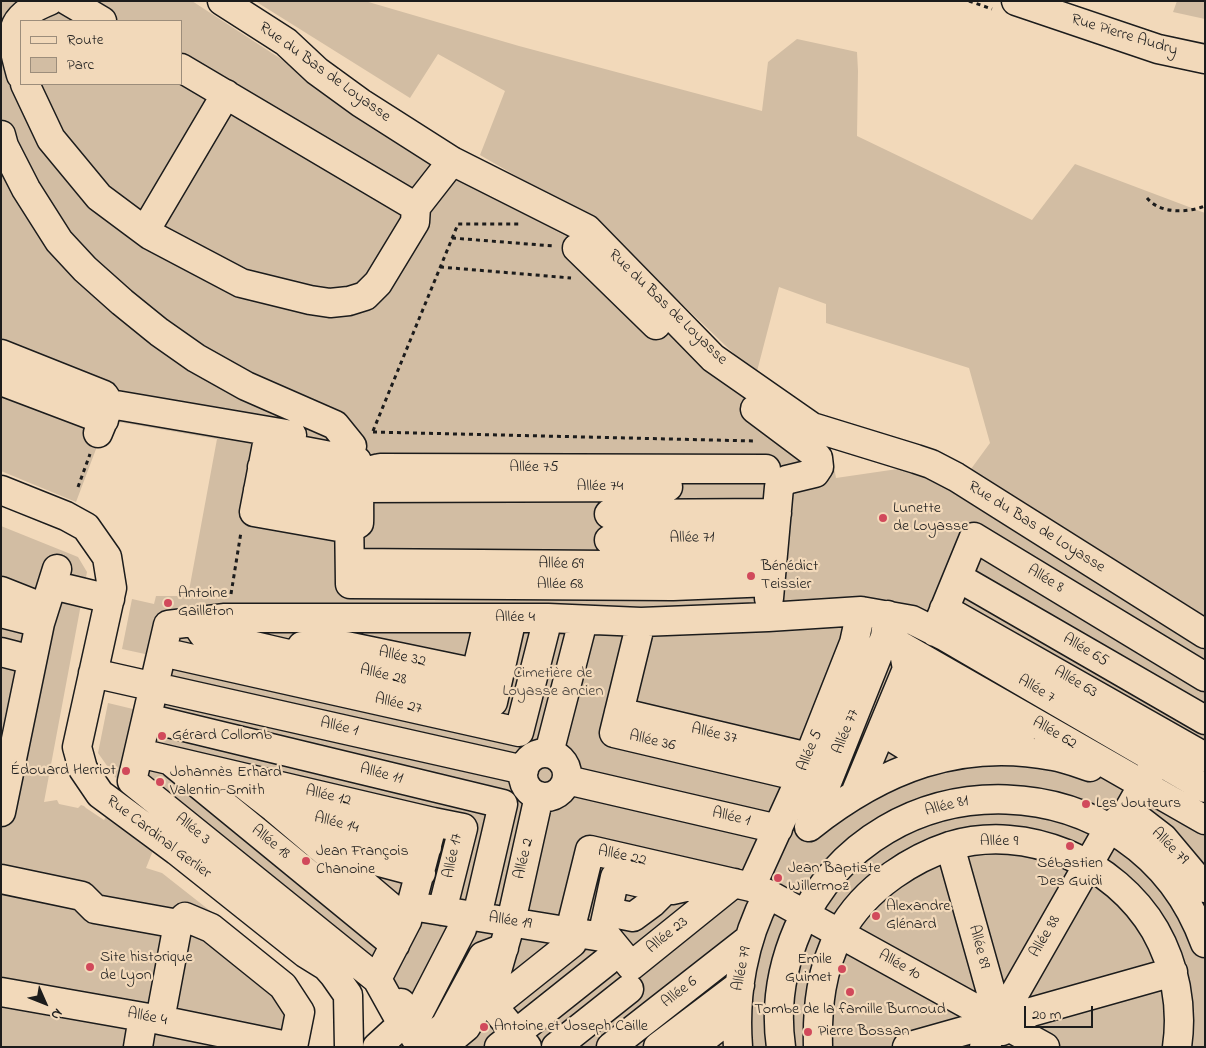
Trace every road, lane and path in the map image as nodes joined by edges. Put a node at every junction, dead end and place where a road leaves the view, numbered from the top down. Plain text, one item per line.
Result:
1 (10, 1) edge
2 (49, 1) edge
3 (68, 1) edge
4 (222, 1) edge
5 (1016, 1) edge
6 (1, 10) edge
7 (100, 20) edge
8 (1205, 60) edge
9 (182, 69) edge
10 (20, 71) edge
11 (25, 85) edge
12 (226, 94) junction
13 (1, 135) edge
14 (452, 161) junction
15 (1147, 198) dead end
16 (1205, 206) edge
17 (416, 207) junction
18 (528, 225) dead end
19 (145, 231) junction
20 (452, 238) junction
21 (577, 248) joint
22 (440, 268) junction
23 (609, 281) junction
24 (1, 354) edge
25 (1, 381) edge
26 (104, 419) junction
27 (760, 441) dead end
28 (358, 471) junction
29 (608, 471) junction
30 (773, 478) junction
31 (78, 487) dead end
32 (1, 490) edge
33 (774, 548) junction
34 (610, 551) junction
35 (1, 591) edge
36 (48, 596) junction
37 (110, 599) junction
38 (950, 604) junction
39 (861, 611) junction
40 (1, 613) edge
41 (768, 617) junction
42 (501, 618) junction
43 (548, 618) junction
44 (582, 621) junction
45 (195, 622) junction
46 (641, 622) junction
47 (168, 625) joint
48 (1205, 634) edge
49 (1, 652) edge
50 (162, 652) junction
51 (32, 660) junction
52 (93, 673) junction
53 (898, 673) junction
54 (154, 685) junction
55 (619, 712) joint
56 (1182, 717) edge
57 (147, 718) junction
58 (1205, 744) edge
59 (1011, 752) junction
60 (139, 753) junction
61 (550, 753) junction
62 (961, 754) junction
63 (1205, 758) edge
64 (169, 760) junction
65 (929, 760) junction
66 (805, 767) junction
67 (5, 768) edge
68 (524, 770) junction
69 (230, 774) junction
70 (567, 780) junction
71 (867, 787) junction
72 (1205, 788) edge
73 (539, 796) junction
74 (1130, 804) junction
75 (274, 808) junction
76 (830, 810) junction
77 (1, 812) edge
78 (1205, 820) edge
79 (778, 829) junction
80 (315, 844) junction
81 (950, 846) junction
82 (1088, 864) junction
83 (1202, 877) edge
84 (1, 879) edge
85 (668, 888) junction
86 (742, 891) junction
87 (437, 900) junction
88 (805, 914) junction
89 (511, 922) junction
90 (178, 924) junction
91 (840, 933) junction
92 (749, 939) junction
93 (597, 943) junction
94 (1205, 944) edge
95 (395, 945) junction
96 (504, 948) junction
97 (1173, 972) junction
98 (377, 979) junction
99 (740, 985) junction
100 (1, 992) edge
101 (152, 1019) junction
102 (999, 1021) junction
103 (506, 1024) edge
104 (735, 1036) edge
105 (403, 1037) edge
106 (626, 1042) edge
107 (138, 1047) edge
108 (292, 1047) edge
109 (349, 1047) edge
110 (469, 1047) edge
111 (556, 1047) edge
112 (658, 1047) edge
113 (693, 1047) edge
114 (781, 1047) edge
115 (818, 1047) edge
116 (907, 1047) edge
117 (984, 1047) edge
118 (1006, 1047) edge
119 (1045, 1047) edge
120 (1177, 1047) edge

1 - 6 street
2 - 10 street
3 - 7 street
4 - 14 street, Rue du Bas de Loyasse
5 - 8 street, Rue Pierre Audry
9 - 12 street
11 - 19 street
12 - 17 street
12 - 19 street
13 - 28 street
14 - 17 street
14 - 48 street, Rue du Bas de Loyasse
15 - 16 path
17 - 19 street
18 - 20 path
20 - 21 path
20 - 22 path
21 - 23 street
22 - 23 path
22 - 28 path
23 - 30 street
24 - 26 street
25 - 26 street
26 - 28 street
26 - 31 path
27 - 28 path
28 - 28 street
28 - 29 street
28 - 29 street, Allée 75
28 - 34 street, Allée 68
29 - 30 street
29 - 34 street
30 - 33 street
32 - 37 street, Rue Cardinal Gerlier
33 - 34 street, Allée 71
33 - 34 street, Allée 68
33 - 41 street
35 - 36 street
36 - 37 street
36 - 40 street
36 - 51 street
37 - 52 street, Rue Cardinal Gerlier
38 - 53 street, Allée 7
38 - 56 street, Allée 65
38 - 56 street, Allée 7
38 - 56 street, Allée 8
39 - 41 street, Allée 4
39 - 53 street, Allée 7
39 - 66 street, Allée 5
41 - 46 street, Allée 4
42 - 43 street, Allée 4
42 - 45 street, Allée 4
42 - 45 street, Allée 32
43 - 44 street, Allée 4
43 - 50 street, Allée 27
44 - 46 street, Allée 4
44 - 61 street
45 - 47 street, Allée 4
46 - 55 street, Allée 36
47 - 50 street, Allée 3
49 - 51 street
50 - 54 street, Allée 3
51 - 67 street
52 - 54 street, Allée 1
52 - 109 street, Rue Cardinal Gerlier
53 - 59 street
53 - 62 street
53 - 65 street
53 - 71 street
53 - 71 street
53 - 74 street, Allée 62
53 - 76 street
53 - 76 street, Allée 77
54 - 57 street, Allée 3
54 - 68 street, Allée 1
55 - 66 street, Allée 37
56 - 58 street
56 - 63 street
56 - 72 street, Allée 7
56 - 74 street, Allée 88
57 - 60 street, Allée 3
57 - 87 street, Allée 11
59 - 62 street
59 - 74 street
60 - 64 street, Allée 12
60 - 98 street, Allée 3
61 - 68 street
61 - 70 street
62 - 65 street
64 - 69 street, Allée 12
64 - 95 street, Allée 18
65 - 71 street
66 - 79 street, Allée 5
67 - 77 street
68 - 73 street
69 - 75 street
69 - 87 street, Allée 12
70 - 73 street
70 - 79 street, Allée 1
71 - 76 street
73 - 89 street, Allée 2
74 - 78 street, Allée 62
74 - 82 street, Allée 88
74 - 83 street, Allée 79
74 - 88 street, Allée 81
74 - 94 street, Allée 81
75 - 80 street
75 - 87 street, Allée 14
79 - 86 street, Allée 5
80 - 87 street
80 - 87 street
81 - 82 street, Allée 9
81 - 91 street, Allée 9
81 - 102 street, Allée 89
82 - 97 street, Allée 9
82 - 102 street, Allée 88
84 - 90 street
85 - 86 street
85 - 93 street, Allée 19
85 - 93 street
86 - 88 street, Allée 10
86 - 92 street, Allée 79
86 - 93 street, Allée 23
86 - 93 street, Allée 22
87 - 89 street, Allée 19
87 - 95 street
87 - 105 street
87 - 105 street
88 - 91 street, Allée 10
88 - 114 street, Allée 81
89 - 93 street, Allée 19
89 - 96 street, Allée 2
90 - 101 street
90 - 108 street
91 - 102 street, Allée 10
91 - 115 street, Allée 9
92 - 99 street, Allée 79
92 - 106 street, Allée 6
93 - 103 street
93 - 103 street
93 - 103 street
93 - 111 street
95 - 98 street
96 - 103 street, Allée 2
96 - 105 street
97 - 102 street
97 - 120 street, Allée 9
98 - 105 street
99 - 104 street, Allée 79
99 - 112 street
100 - 101 street, Allée 4
101 - 107 street
101 - 108 street, Allée 4
102 - 116 street
102 - 117 street, Allée 88
102 - 118 street, Allée 89
102 - 119 street, Allée 10
103 - 105 street
103 - 110 street
104 - 113 street

